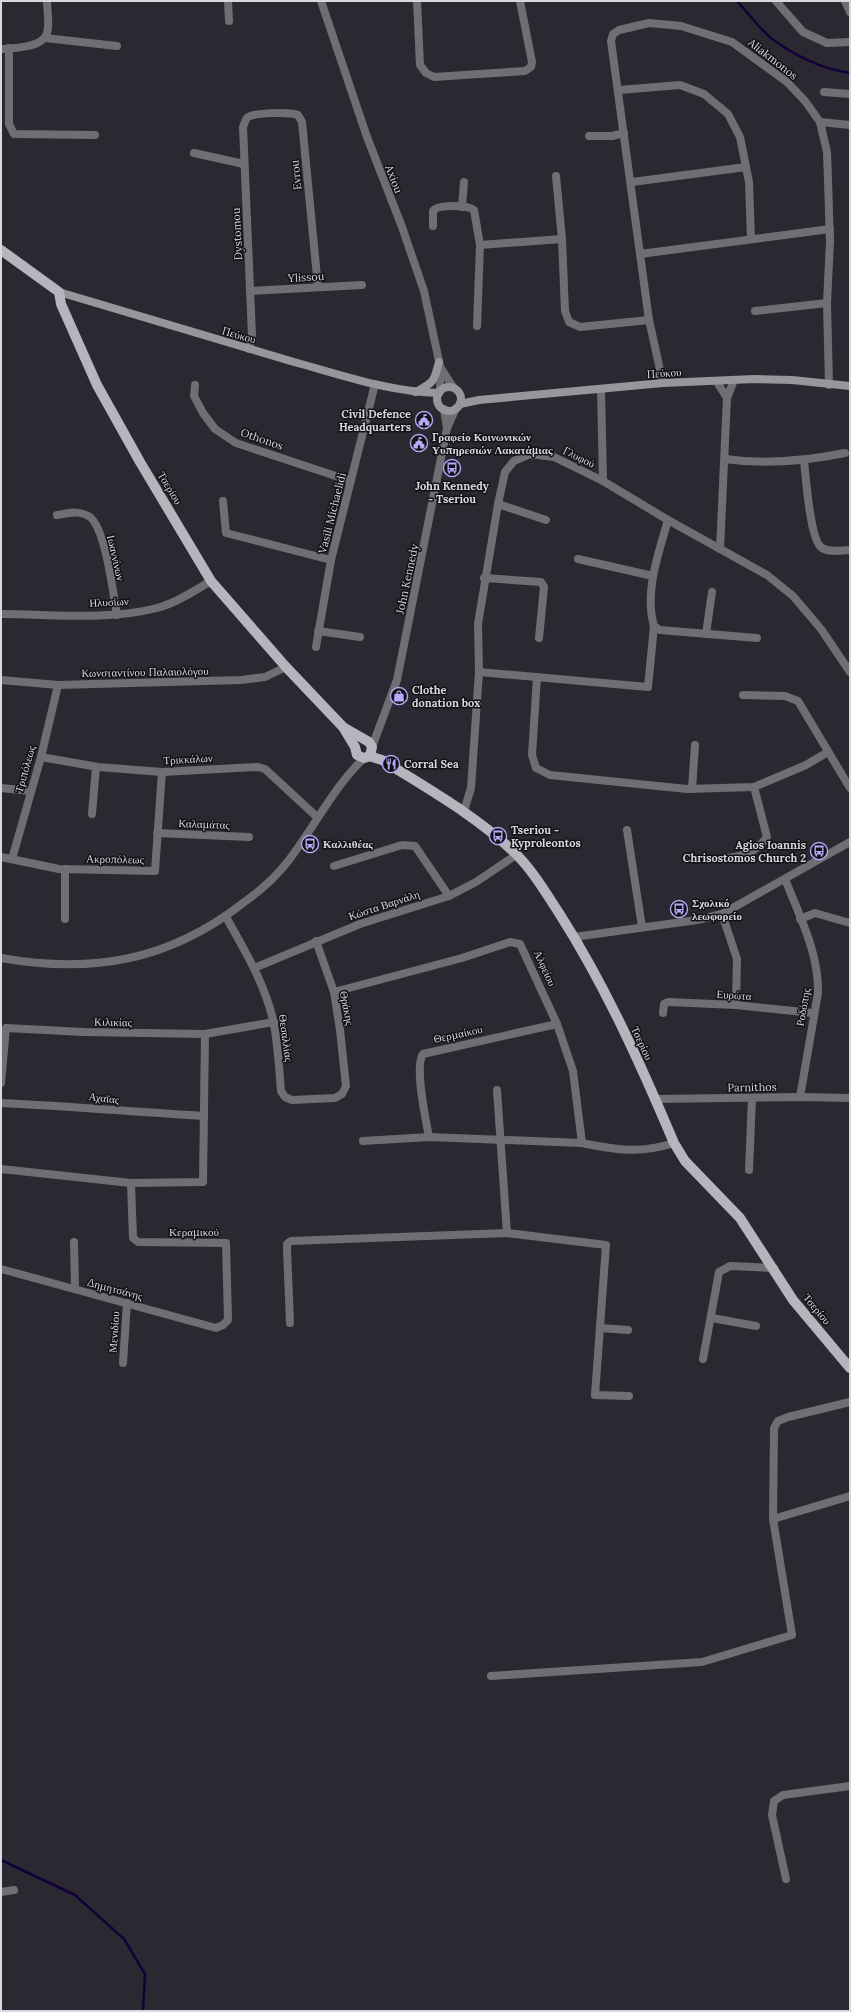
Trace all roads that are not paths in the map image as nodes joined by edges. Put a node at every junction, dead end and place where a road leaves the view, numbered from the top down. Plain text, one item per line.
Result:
1 (47, 1) edge
2 (228, 1) edge
3 (320, 1) edge
4 (417, 1) edge
5 (520, 1) edge
6 (776, 1) edge
7 (845, 1) edge
8 (850, 12) edge
9 (229, 21) dead end
10 (46, 34) junction
11 (850, 42) edge
12 (117, 46) dead end
13 (5, 48) edge
14 (619, 90) junction
15 (824, 92) dead end
16 (850, 94) edge
17 (247, 118) joint
18 (820, 122) junction
19 (850, 125) edge
20 (624, 134) junction
21 (96, 135) dead end
22 (589, 136) dead end
23 (194, 153) dead end
24 (244, 164) junction
25 (746, 167) junction
26 (556, 176) dead end
27 (464, 182) dead end
28 (632, 182) junction
29 (462, 207) junction
30 (433, 226) dead end
31 (830, 229) junction
32 (562, 239) junction
33 (751, 239) junction
34 (480, 245) junction
35 (1, 250) edge
36 (640, 254) junction
37 (362, 285) dead end
38 (318, 287) junction
39 (59, 292) junction
40 (250, 292) junction
41 (827, 303) junction
42 (755, 311) dead end
43 (649, 320) junction
44 (477, 326) dead end
45 (249, 349) junction
46 (439, 364) junction
47 (734, 380) junction
48 (717, 382) junction
49 (663, 383) junction
50 (195, 384) dead end
51 (375, 384) junction
52 (829, 385) junction
53 (850, 386) edge
54 (456, 390) junction
55 (601, 390) junction
56 (415, 392) junction
57 (440, 392) junction
58 (727, 398) junction
59 (479, 400) junction
60 (438, 401) junction
61 (458, 406) junction
62 (444, 409) junction
63 (447, 428) junction
64 (846, 453) dead end
65 (725, 459) junction
66 (804, 461) junction
67 (351, 481) junction
68 (603, 481) junction
69 (224, 501) dead end
70 (498, 504) junction
71 (57, 515) dead end
72 (546, 520) dead end
73 (668, 520) junction
74 (720, 549) junction
75 (850, 550) edge
76 (578, 559) dead end
77 (331, 560) junction
78 (653, 576) junction
79 (484, 578) junction
80 (212, 581) junction
81 (712, 592) dead end
82 (1, 614) edge
83 (117, 615) junction
84 (654, 626) junction
85 (318, 631) junction
86 (706, 634) junction
87 (360, 637) dead end
88 (539, 638) dead end
89 (757, 638) dead end
90 (316, 647) dead end
91 (286, 667) junction
92 (479, 672) junction
93 (850, 672) edge
94 (537, 677) junction
95 (1, 680) edge
96 (58, 685) junction
97 (743, 696) dead end
98 (695, 745) dead end
99 (365, 749) junction
100 (828, 752) junction
101 (41, 757) junction
102 (96, 767) junction
103 (162, 772) junction
104 (754, 787) junction
105 (1, 788) edge
106 (850, 788) edge
107 (692, 789) junction
108 (30, 791) junction
109 (464, 812) junction
110 (92, 814) dead end
111 (317, 817) junction
112 (627, 830) dead end
113 (157, 833) junction
114 (249, 837) dead end
115 (850, 842) edge
116 (516, 855) junction
117 (1, 856) edge
118 (12, 859) junction
119 (722, 859) dead end
120 (334, 866) dead end
121 (65, 869) junction
122 (785, 879) junction
123 (449, 896) junction
124 (722, 914) junction
125 (226, 917) junction
126 (65, 919) dead end
127 (800, 919) junction
128 (850, 923) edge
129 (642, 927) junction
130 (574, 937) junction
131 (316, 941) junction
132 (1, 958) edge
133 (254, 968) junction
134 (334, 992) junction
135 (736, 1005) junction
136 (663, 1013) dead end
137 (813, 1014) junction
138 (274, 1022) junction
139 (557, 1024) junction
140 (205, 1034) junction
141 (346, 1080) joint
142 (1, 1083) edge
143 (497, 1090) dead end
144 (800, 1097) junction
145 (752, 1098) junction
146 (850, 1098) edge
147 (655, 1099) junction
148 (1, 1103) edge
149 (204, 1116) junction
150 (429, 1137) junction
151 (501, 1140) junction
152 (363, 1141) dead end
153 (582, 1143) junction
154 (674, 1143) junction
155 (1, 1169) edge
156 (749, 1170) dead end
157 (131, 1183) junction
158 (507, 1233) junction
159 (74, 1242) dead end
160 (774, 1268) junction
161 (1, 1269) edge
162 (75, 1289) junction
163 (126, 1303) junction
164 (712, 1318) junction
165 (290, 1323) dead end
166 (223, 1325) joint
167 (756, 1326) dead end
168 (600, 1328) junction
169 (628, 1330) dead end
170 (703, 1359) dead end
171 (123, 1362) dead end
172 (850, 1368) edge
173 (629, 1396) dead end
174 (850, 1402) edge
175 (850, 1496) edge
176 (773, 1519) junction
177 (491, 1676) dead end
178 (850, 1786) edge
179 (786, 1879) dead end
180 (14, 1890) dead end
181 (1, 1892) edge

1 - 10 street
2 - 9 street
3 - 46 street, Axiou
4 - 5 street
6 - 11 street
7 - 8 street
10 - 12 street
10 - 13 street
13 - 21 street
14 - 18 street, Aliakmonos
14 - 20 street, Aliakmonos
14 - 25 street
15 - 16 street
17 - 24 street, Dystomou
17 - 38 street, Evrou
18 - 19 street
18 - 31 street, Aliakmonos
20 - 22 street
20 - 28 street, Aliakmonos
23 - 24 street
24 - 40 street, Dystomou
25 - 28 street
25 - 33 street
26 - 32 street
27 - 29 street
28 - 36 street, Aliakmonos
29 - 30 street
29 - 34 street
31 - 33 street
31 - 41 street, Aliakmonos
32 - 34 street
32 - 43 street
33 - 36 street
34 - 44 street
35 - 39 main road
36 - 43 street, Aliakmonos
37 - 38 street, Ylissou
38 - 40 street, Ylissou
39 - 45 main road, Πεύκου
39 - 80 main road, Τσερίου
40 - 45 street, Dystomou
41 - 42 street
41 - 52 street, Aliakmonos
43 - 49 street, Aliakmonos
45 - 51 main road, Πεύκου
46 - 54 street, Axiou
46 - 56 main road
46 - 57 street, Axiou
47 - 48 main road, Πεύκου
47 - 52 main road, Πεύκου
47 - 58 street
48 - 49 main road, Πεύκου
48 - 58 street
49 - 55 main road, Πεύκου
50 - 67 street, Othonos
51 - 56 main road, Πεύκου
51 - 67 street, Vasili Michaelidi
52 - 53 main road, Πεύκου
54 - 57 main road
54 - 59 main road, Πεύκου
54 - 61 main road
55 - 59 main road, Πεύκου
55 - 68 street
56 - 57 main road, Πεύκου
56 - 60 main road, Πεύκου
57 - 60 main road
58 - 65 street
59 - 61 main road, Πεύκου
60 - 62 main road
61 - 62 main road
61 - 63 street
62 - 63 street
63 - 99 street, John Kennedy
64 - 66 street
65 - 66 street
65 - 74 street
66 - 75 street
67 - 77 street, Vasili Michaelidi
68 - 70 street, Γλυφού
68 - 73 street, Γλυφού
69 - 77 street
70 - 72 street
70 - 79 street, Γλυφού
71 - 83 street, Ιωαννίνων
73 - 74 street, Γλυφού
73 - 78 street
74 - 93 street, Γλυφού
76 - 78 street
77 - 85 street, Vasili Michaelidi
78 - 84 street
79 - 88 street
79 - 92 street, Γλυφού
80 - 83 street, Ηλυσίων
80 - 91 main road, Τσερίου
81 - 86 street
82 - 83 street, Ηλυσίων
84 - 86 street
84 - 94 street
85 - 87 street
85 - 90 street, Vasili Michaelidi
86 - 89 street
91 - 96 street, Κωνσταντίνου Παλαιολόγου
91 - 99 main road, Τσερίου
92 - 94 street
92 - 109 street, Γλυφού
94 - 107 street
95 - 96 street, Κωνσταντίνου Παλαιολόγου
96 - 101 street, Τριπόλεως
97 - 100 street
98 - 107 street
99 - 109 main road, Τσερίου
99 - 111 street, John Kennedy
100 - 104 street
100 - 106 street
101 - 102 street, Τρικκάλων
101 - 108 street, Τριπόλεως
102 - 103 street, Τρικκάλων
102 - 110 street
103 - 111 street, Τρικκάλων
103 - 113 street, Ακροπόλεως
104 - 107 street
104 - 119 street
105 - 108 street
108 - 118 street, Τριπόλεως
109 - 116 main road, Τσερίου
111 - 125 street
112 - 129 street
113 - 114 street, Καλαμάτας
113 - 121 street, Ακροπόλεως
115 - 122 street
116 - 123 street, Κώστα Βαρνάλη
116 - 130 main road, Τσερίου
117 - 118 street, Ακροπόλεως
118 - 121 street, Ακροπόλεως
120 - 123 street
121 - 126 street
122 - 124 street
122 - 127 street, Ροδόπης
123 - 131 street, Κώστα Βαρνάλη
124 - 129 street
124 - 135 street
125 - 132 street
125 - 133 street, Θεσαλλίας
127 - 128 street
127 - 137 street, Ροδόπης
129 - 130 street
130 - 147 main road, Τσερίου
131 - 133 street, Κώστα Βαρνάλη
131 - 134 street, Θράκης
133 - 138 street, Θεσαλλίας
134 - 139 street, Αλφείου
134 - 141 street, Θράκης
135 - 136 street, Ευρώτα
135 - 137 street, Ευρώτα
137 - 144 street, Ροδόπης
138 - 140 street, Κιλικίας
138 - 141 street, Θεσαλλίας
139 - 150 street, Θερμαίκου
139 - 153 street, Αλφείου
140 - 142 street, Κιλικίας
140 - 149 street
143 - 151 street
144 - 145 street, Parnithos
144 - 146 street, Parnithos
145 - 147 street, Parnithos
145 - 156 street
147 - 154 main road, Τσερίου
148 - 149 street, Αχαϊας
149 - 157 street
150 - 151 street
150 - 152 street
151 - 153 street
151 - 158 street
153 - 154 street
154 - 160 main road, Τσερίου
155 - 157 street
157 - 166 street, Κεραμικού
158 - 165 street
158 - 168 street
159 - 162 street
160 - 164 street
160 - 172 main road, Τσερίου
161 - 162 street, Δημητσάνης
162 - 163 street, Δημητσάνης
163 - 166 street, Δημητσάνης
163 - 171 street, Μενιδίου
164 - 167 street
164 - 170 street
168 - 169 street
168 - 173 street
174 - 176 street
175 - 176 street
176 - 177 street
178 - 179 street
180 - 181 street

